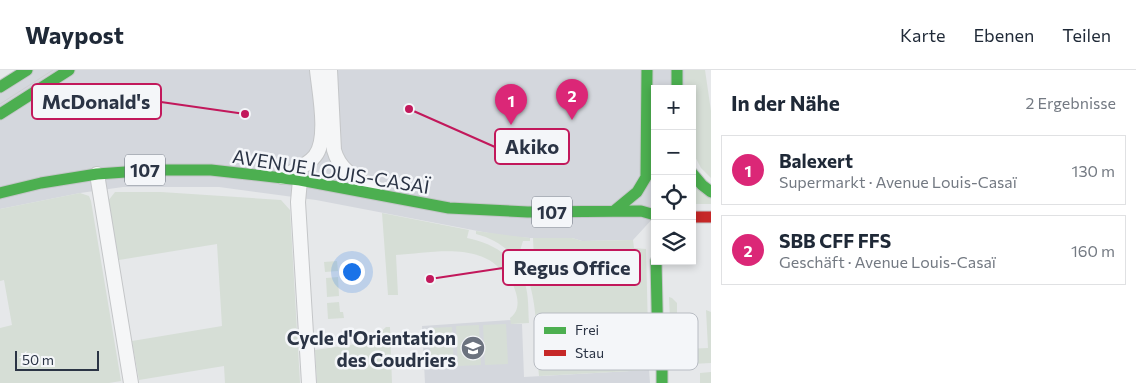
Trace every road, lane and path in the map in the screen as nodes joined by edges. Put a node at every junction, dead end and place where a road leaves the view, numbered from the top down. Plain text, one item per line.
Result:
1 (27, 70) edge
2 (69, 70) edge
3 (317, 70) edge
4 (330, 70) edge
5 (647, 70) edge
6 (677, 70) edge
7 (678, 85) edge
8 (0, 87) edge
9 (0, 114) edge
10 (97, 174) junction
11 (694, 175) edge
12 (280, 178) junction
13 (300, 180) junction
14 (706, 189) edge
15 (0, 193) edge
16 (387, 196) junction
17 (449, 208) junction
18 (614, 211) junction
19 (651, 214) edge
20 (696, 217) edge
21 (711, 217) edge
22 (652, 220) edge
23 (475, 221) dead end
24 (640, 224) dead end
25 (656, 265) edge
26 (657, 313) edge
27 (662, 370) edge
28 (131, 383) edge
29 (309, 383) edge
30 (662, 383) edge

1 - 8 main road
2 - 9 main road
3 - 12 street
4 - 16 street
5 - 18 main road
6 - 7 main road
10 - 12 main road, AVENUE LOUIS-CASAÏ / 107
10 - 15 main road, AVENUE LOUIS-CASAÏ / 107
10 - 28 street
11 - 14 main road
12 - 13 main road, AVENUE LOUIS-CASAÏ / 107
13 - 16 main road, AVENUE LOUIS-CASAÏ / 107
13 - 29 street
16 - 17 main road, AVENUE LOUIS-CASAÏ / 107
17 - 18 main road, AVENUE LOUIS-CASAÏ / 107
17 - 23 main road, AVENUE LOUIS-CASAÏ / 107
18 - 19 main road, AVENUE LOUIS-CASAÏ / 107
20 - 21 main road
22 - 24 main road
25 - 26 main road
27 - 30 main road

